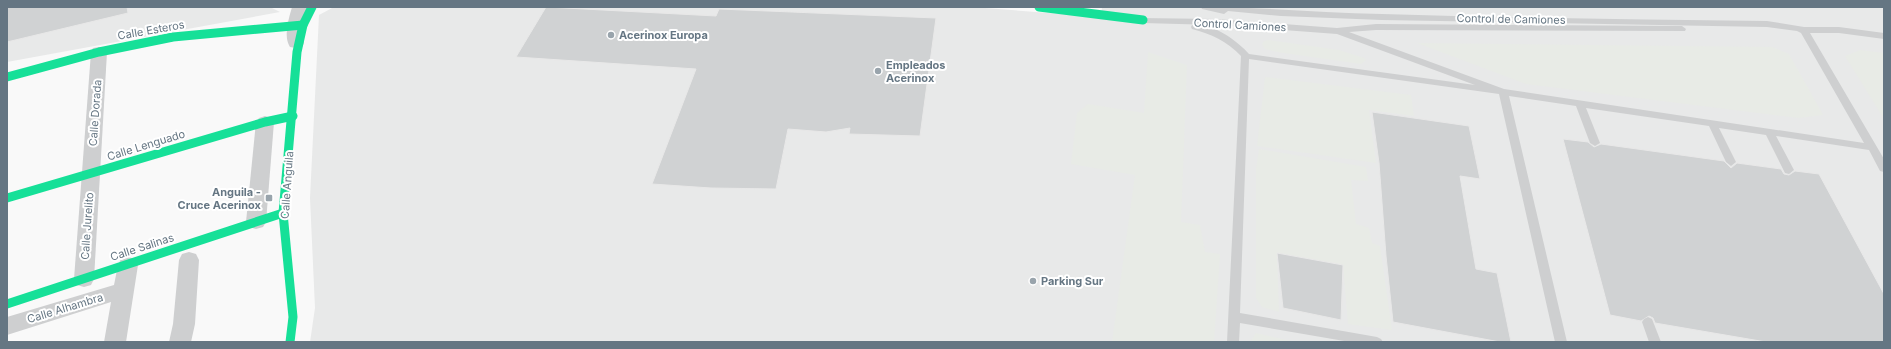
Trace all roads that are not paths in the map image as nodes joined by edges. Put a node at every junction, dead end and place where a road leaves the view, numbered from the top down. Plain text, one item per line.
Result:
1 (300, 7) edge
2 (312, 7) edge
3 (1039, 7) edge
4 (1205, 7) edge
5 (1217, 7) edge
6 (1143, 20) junction
7 (300, 25) junction
8 (1804, 30) junction
9 (1337, 31) junction
10 (1884, 36) edge
11 (99, 52) junction
12 (297, 52) joint
13 (1245, 56) junction
14 (7, 77) edge
15 (1503, 92) junction
16 (1580, 104) junction
17 (293, 116) junction
18 (265, 122) junction
19 (1712, 123) junction
20 (1769, 132) junction
21 (1595, 143) dead end
22 (1871, 147) junction
23 (1731, 162) dead end
24 (1884, 168) edge
25 (1789, 170) dead end
26 (90, 174) junction
27 (7, 198) edge
28 (283, 213) junction
29 (256, 222) junction
30 (189, 260) dead end
31 (128, 265) junction
32 (84, 279) junction
33 (124, 290) junction
34 (7, 304) edge
35 (1234, 317) junction
36 (1648, 322) dead end
37 (7, 326) edge
38 (115, 342) edge
39 (180, 342) edge
40 (290, 342) edge
41 (1233, 342) edge
42 (1377, 342) edge
43 (1561, 342) edge
44 (1655, 342) edge

1 - 7 street, Calle Anguila
2 - 7 street, Calle Anguila
3 - 6 street
4 - 9 lane
5 - 8 lane, Control de Camiones
6 - 9 lane, Control Camiones
6 - 13 lane
7 - 11 street, Calle Esteros
7 - 12 street, Calle Anguila
8 - 9 lane
8 - 10 lane
8 - 22 lane
9 - 15 lane
11 - 14 street, Calle Esteros
11 - 26 street, Calle Dorada
12 - 17 street, Calle Anguila
13 - 15 lane
13 - 35 lane
15 - 16 lane
15 - 43 lane
16 - 19 lane
16 - 21 lane
17 - 18 street, Calle Lenguado
17 - 28 street, Calle Anguila
18 - 26 street, Calle Lenguado
18 - 29 street
19 - 20 lane
19 - 23 lane
20 - 22 lane
20 - 25 lane
22 - 24 lane
26 - 27 street, Calle Lenguado
26 - 32 street, Calle Jurelito
28 - 29 street, Calle Salinas
28 - 40 street, Calle Anguila
29 - 31 street, Calle Salinas
30 - 39 street
31 - 32 street, Calle Salinas
31 - 33 street
32 - 34 street, Calle Salinas
33 - 37 street, Calle Alhambra
33 - 38 street
35 - 41 lane
35 - 42 lane
36 - 44 lane

